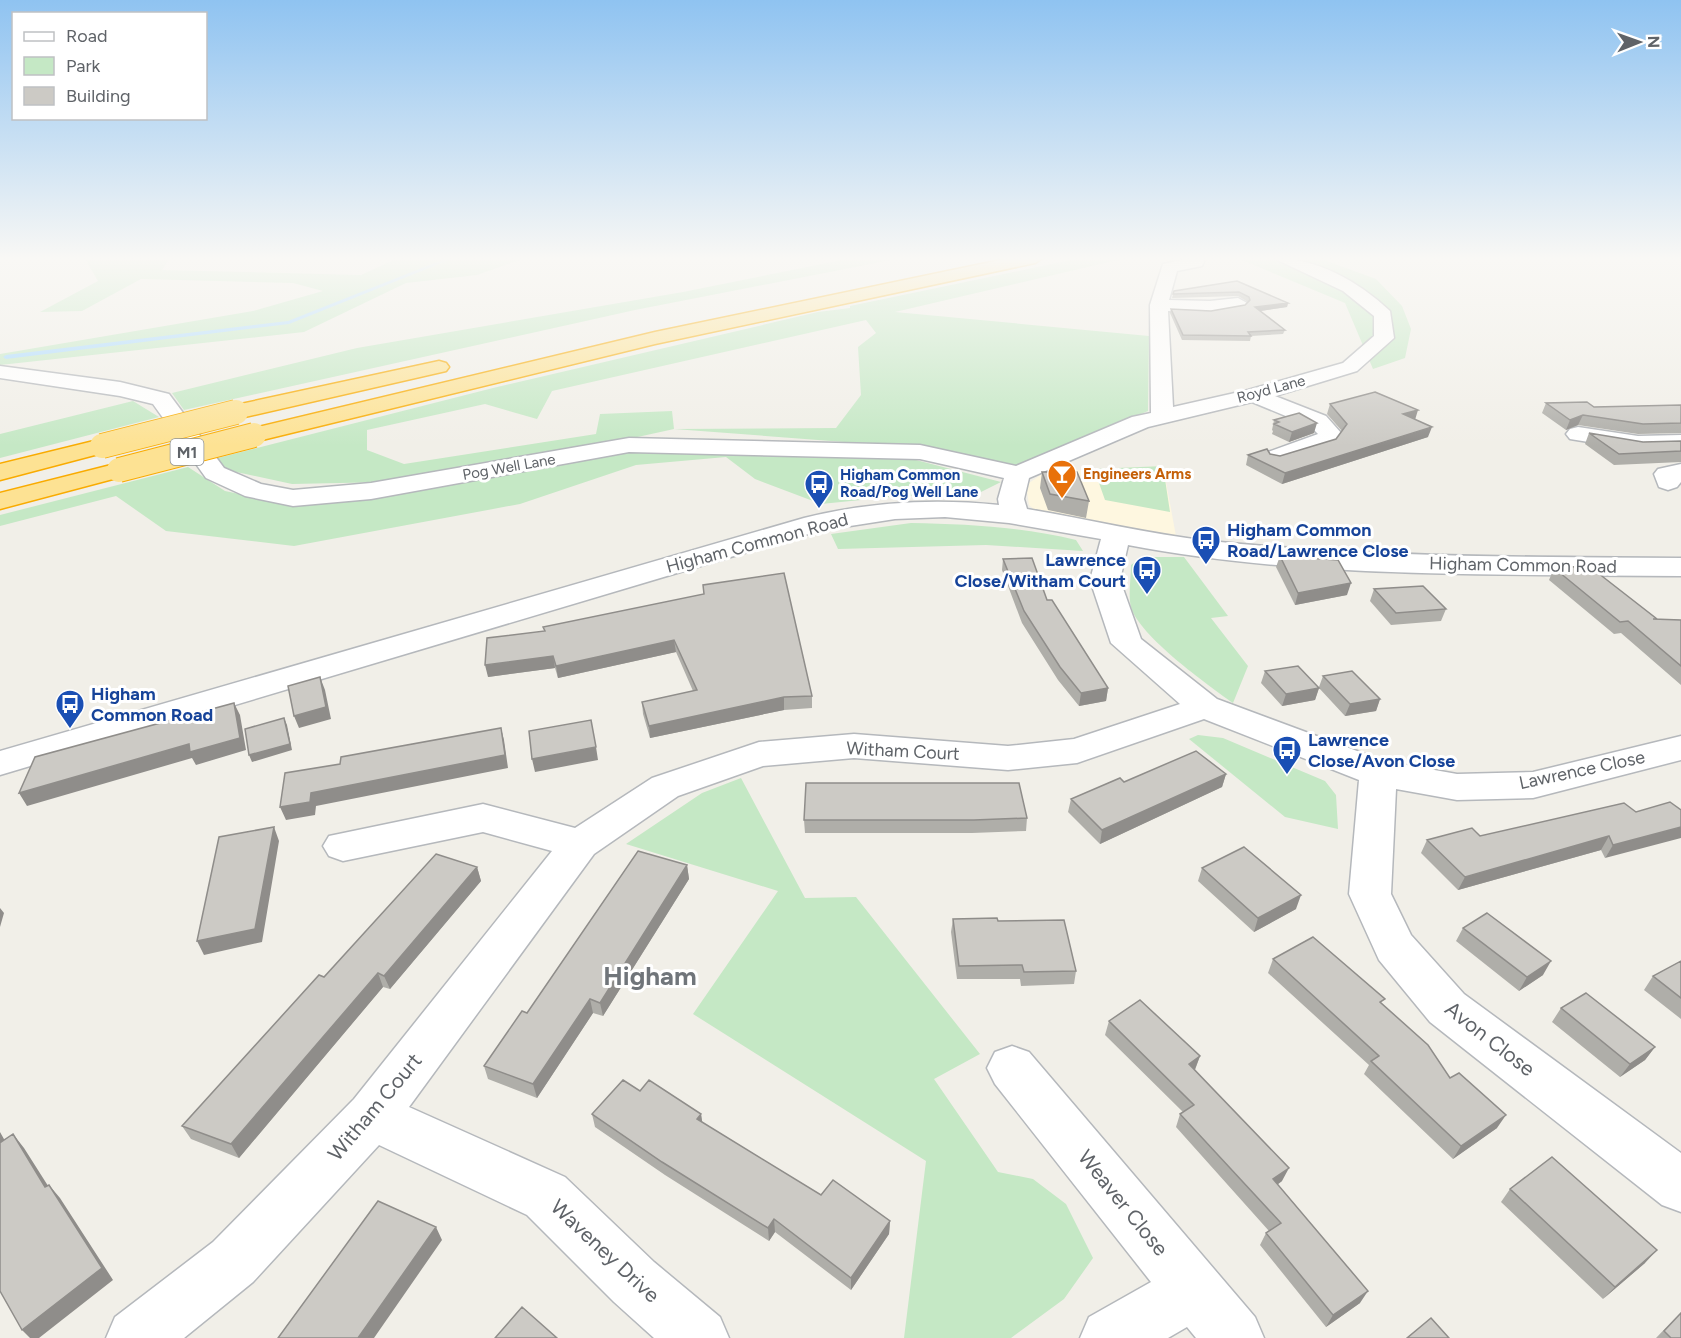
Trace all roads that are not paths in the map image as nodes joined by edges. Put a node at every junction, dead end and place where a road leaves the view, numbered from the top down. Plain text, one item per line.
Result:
1 (653, 320) edge
2 (738, 320) edge
3 (1159, 320) edge
4 (1383, 320) edge
5 (574, 338) dead end
6 (457, 363) dead end
7 (0, 372) edge
8 (1254, 395) junction
9 (1162, 415) junction
10 (1578, 434) edge
11 (1681, 442) edge
12 (1277, 457) edge
13 (0, 472) edge
14 (1018, 474) junction
15 (0, 501) edge
16 (1015, 516) junction
17 (1116, 535) junction
18 (1681, 567) edge
19 (1205, 707) junction
20 (1681, 748) edge
21 (0, 763) edge
22 (1378, 773) junction
23 (580, 844) junction
24 (343, 846) dead end
25 (1012, 1068) dead end
26 (372, 1116) junction
27 (1678, 1176) edge
28 (1194, 1290) junction
29 (136, 1338) edge
30 (699, 1338) edge
31 (1110, 1338) edge
32 (1234, 1338) edge

1 - 5 highway
2 - 15 highway, M1, bridge
3 - 9 street
4 - 8 street, Royd Lane
6 - 13 highway, M1, bridge
7 - 14 street, Pog Well Lane
8 - 9 street, Royd Lane
8 - 12 street
9 - 14 street, Royd Lane
10 - 11 street
14 - 16 street
16 - 17 street, Higham Common Road
16 - 21 street, Higham Common Road
17 - 18 street, Higham Common Road
17 - 19 street, Lawrence Close
19 - 22 street, Lawrence Close
19 - 23 street, Witham Court
20 - 22 street, Lawrence Close
22 - 27 street, Avon Close
23 - 24 street
23 - 26 street, Witham Court
25 - 28 street, Weaver Close
26 - 29 street, Witham Court
26 - 30 street, Waveney Drive
28 - 31 street
28 - 32 street, Weaver Close

